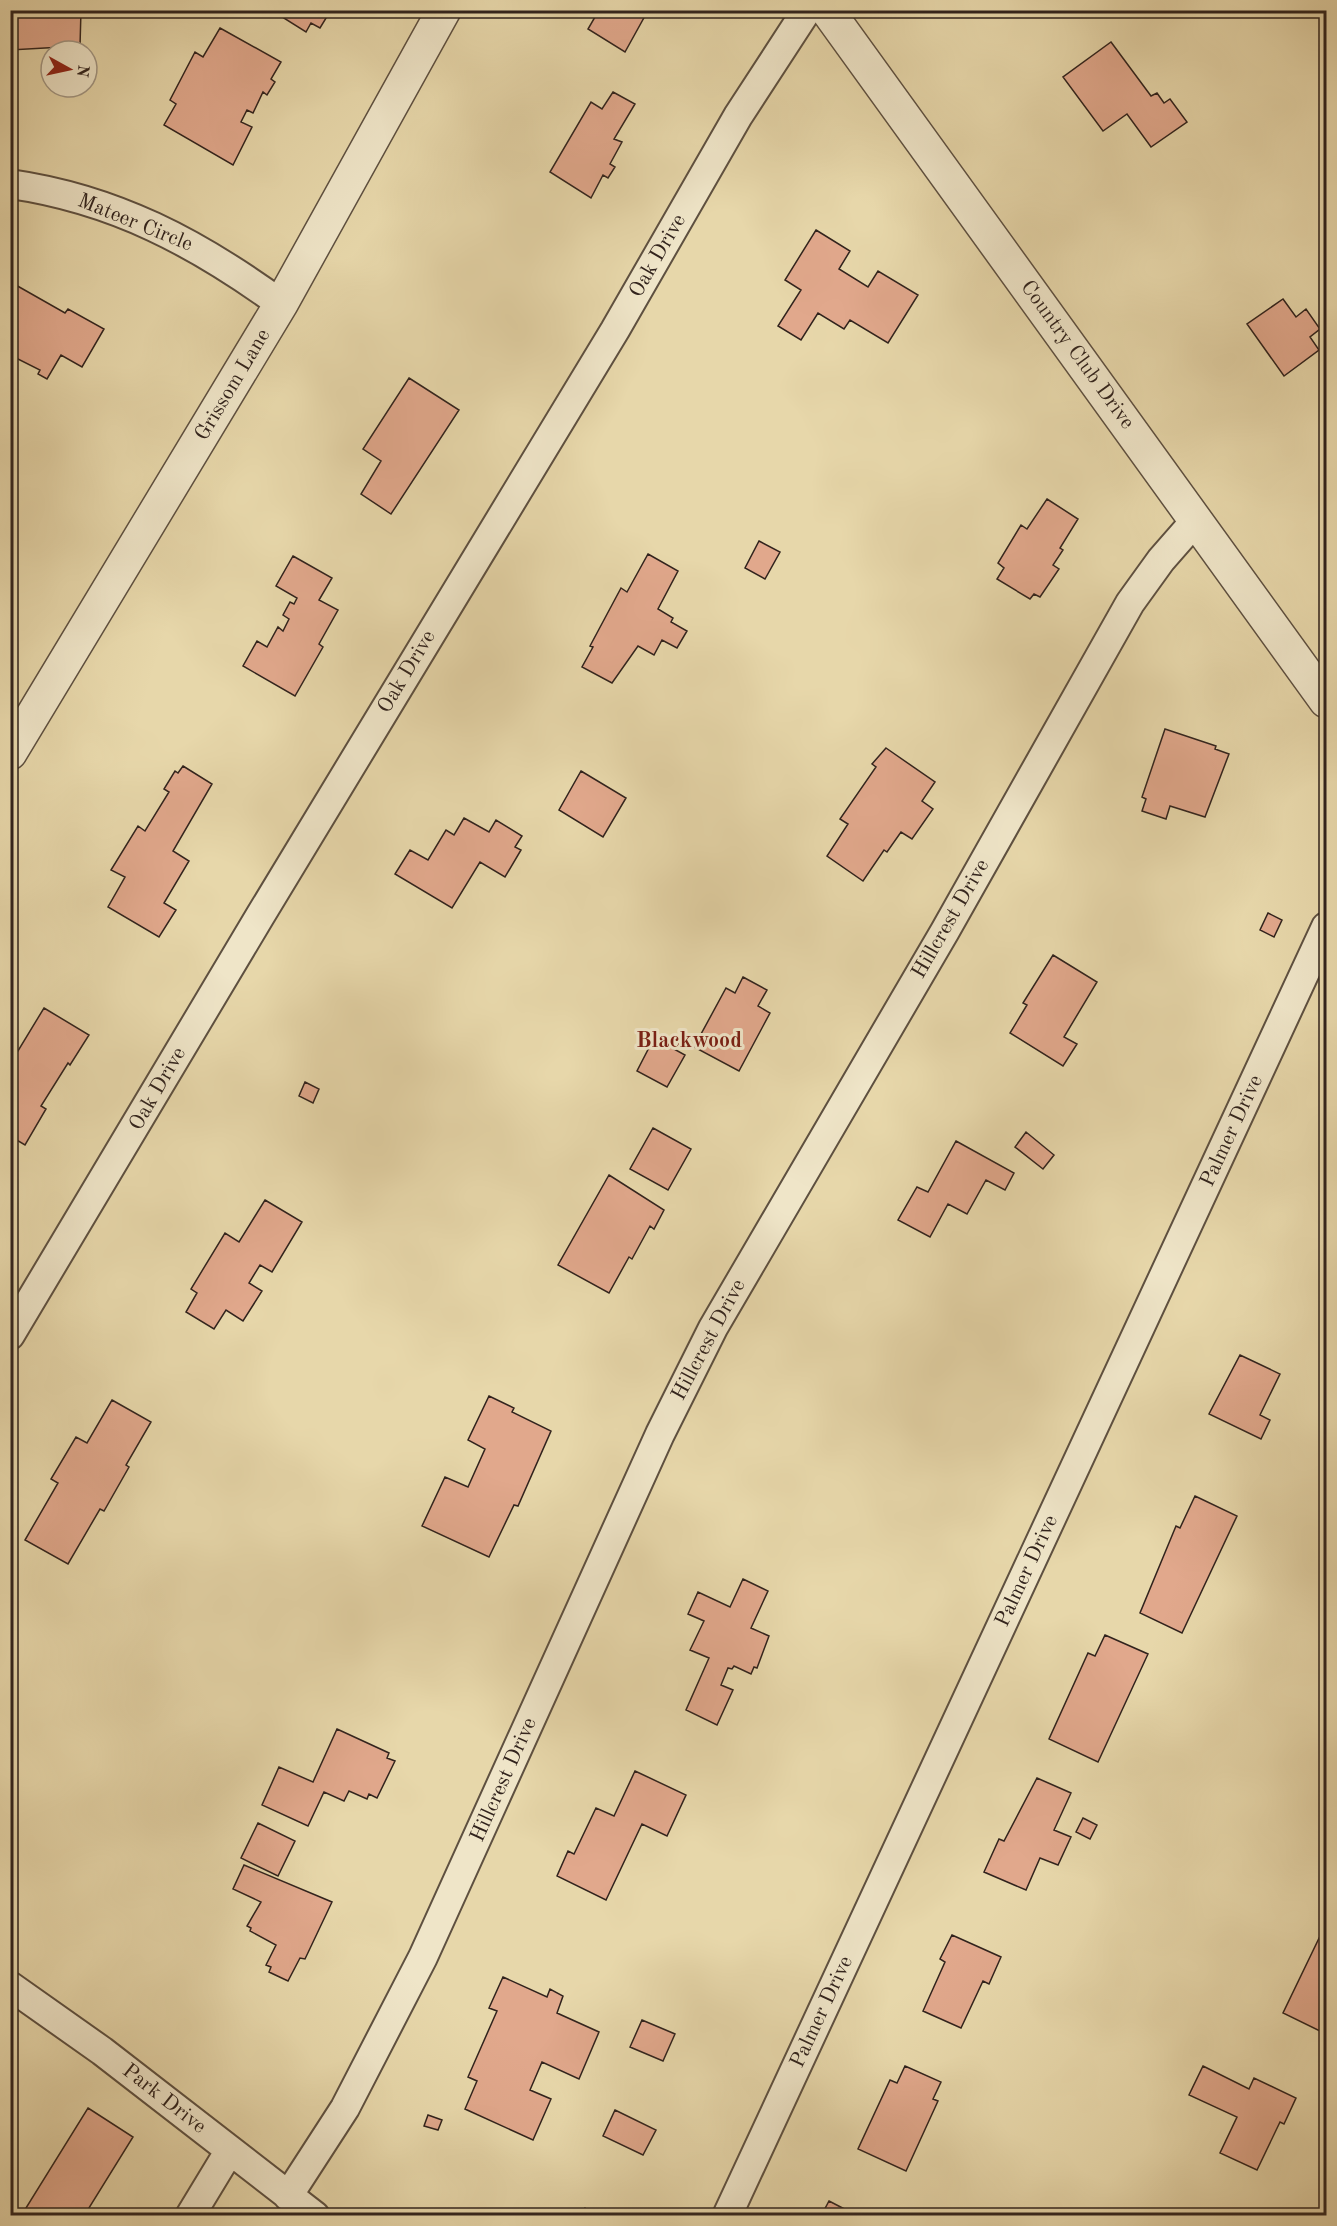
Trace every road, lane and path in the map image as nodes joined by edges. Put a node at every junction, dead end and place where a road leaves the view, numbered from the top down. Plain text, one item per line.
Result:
1 (444, 10) edge
2 (807, 10) edge
3 (827, 10) edge
4 (10, 184) edge
5 (281, 304) junction
6 (1196, 520) junction
7 (1326, 701) edge
8 (10, 753) edge
9 (1326, 927) edge
10 (10, 1335) edge
11 (10, 1986) edge
12 (230, 2150) junction
13 (288, 2196) junction
14 (190, 2216) edge
15 (315, 2216) edge
16 (727, 2216) edge

1 - 5 street, Grissom Lane
2 - 10 street, Oak Drive
3 - 6 street, Country Club Drive
4 - 5 street, Mateer Circle
5 - 8 street, Grissom Lane
6 - 7 street, Country Club Drive
6 - 13 street, Hillcrest Drive
9 - 16 street, Palmer Drive
11 - 12 street, Park Drive
12 - 13 street, Park Drive
12 - 14 street
13 - 15 street, Park Drive

